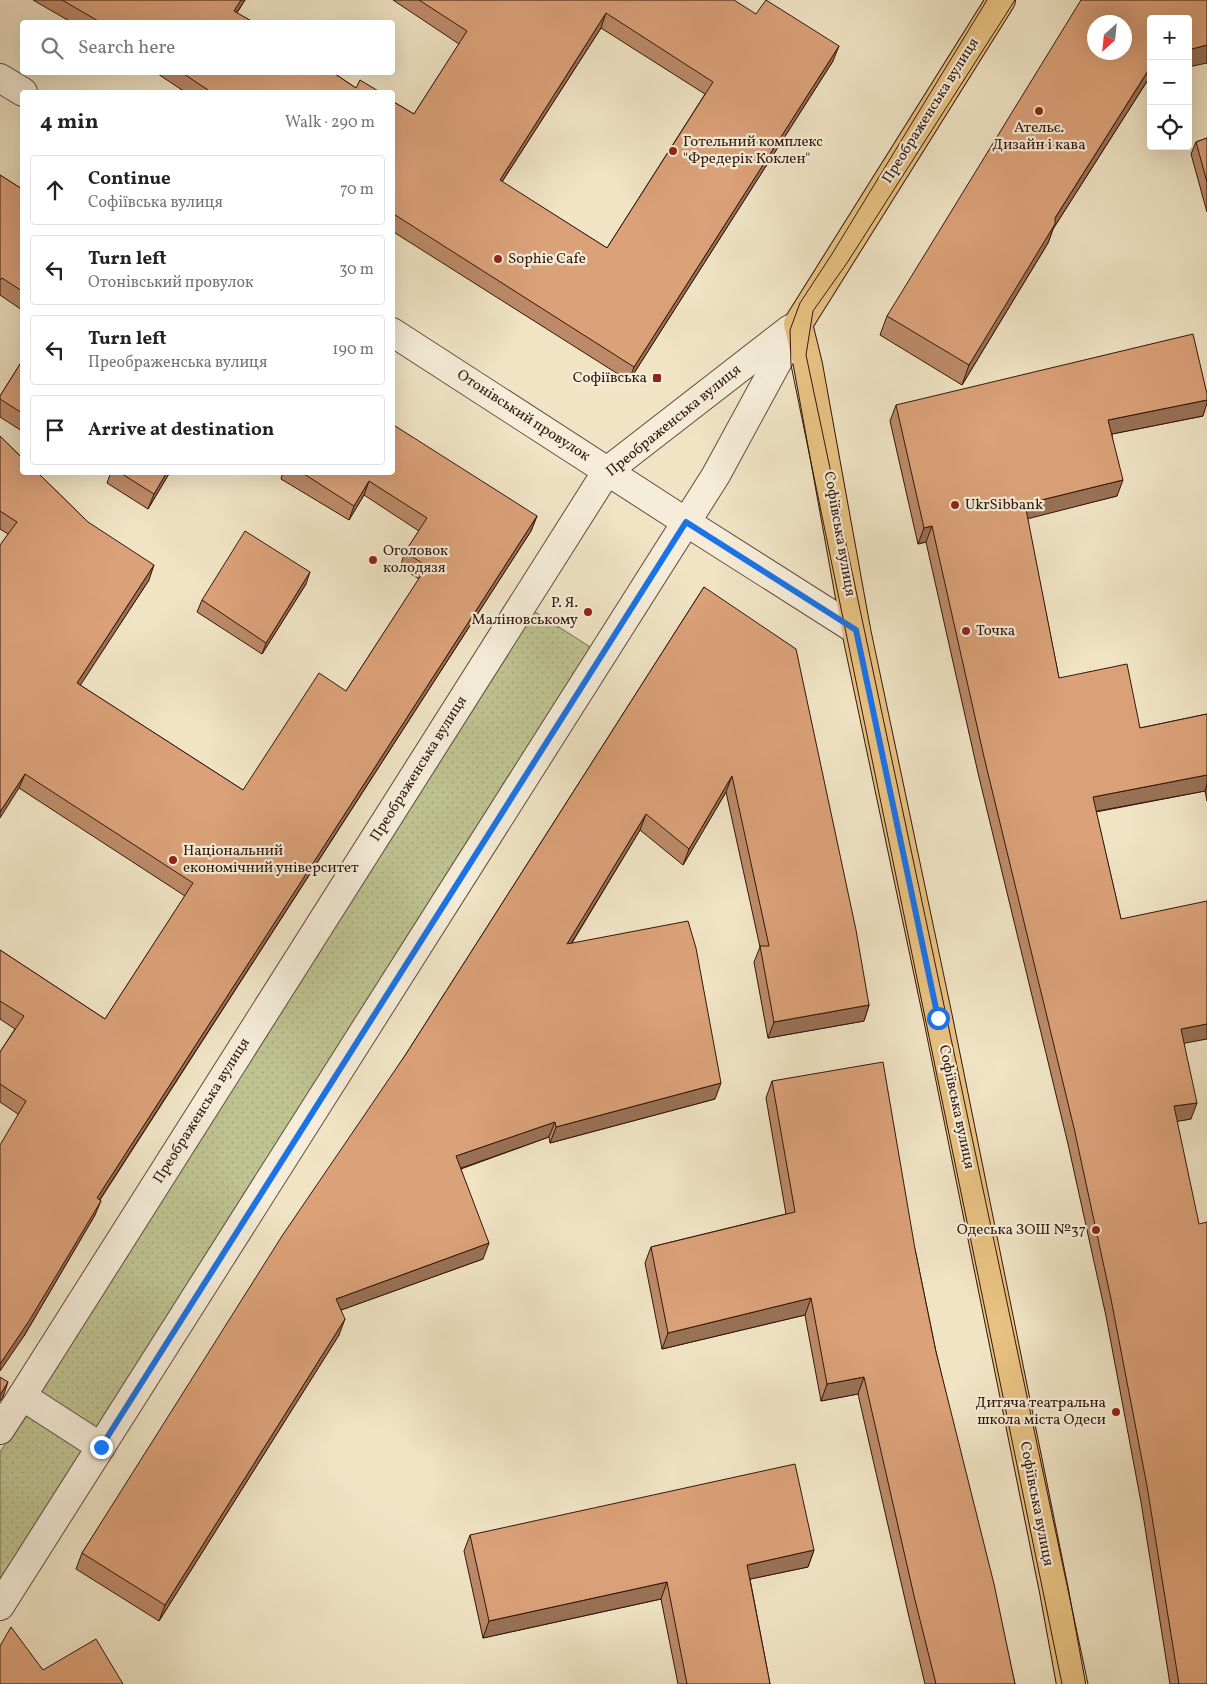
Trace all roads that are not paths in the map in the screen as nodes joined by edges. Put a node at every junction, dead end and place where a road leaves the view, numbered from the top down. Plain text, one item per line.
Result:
1 (1001, 0) edge
2 (0, 78) edge
3 (20, 90) edge
4 (798, 324) junction
5 (395, 334) edge
6 (607, 471) junction
7 (686, 522) junction
8 (856, 630) junction
9 (22, 1396) junction
10 (0, 1430) edge
11 (101, 1447) junction
12 (0, 1606) edge
13 (1071, 1684) edge

1 - 4 main road, Преображенська вулиця
2 - 3 street
4 - 6 street, Преображенська вулиця
4 - 7 street, Преображенська вулиця
4 - 8 main road, Софіївська вулиця
5 - 6 street, Отонівський провулок
6 - 7 street, Отонівський провулок
6 - 9 street, Преображенська вулиця
7 - 8 street, Отонівський провулок
7 - 11 street, Преображенська вулиця
8 - 13 main road, Софіївська вулиця
9 - 10 street, Преображенська вулиця
9 - 11 street
11 - 12 street, Преображенська вулиця

